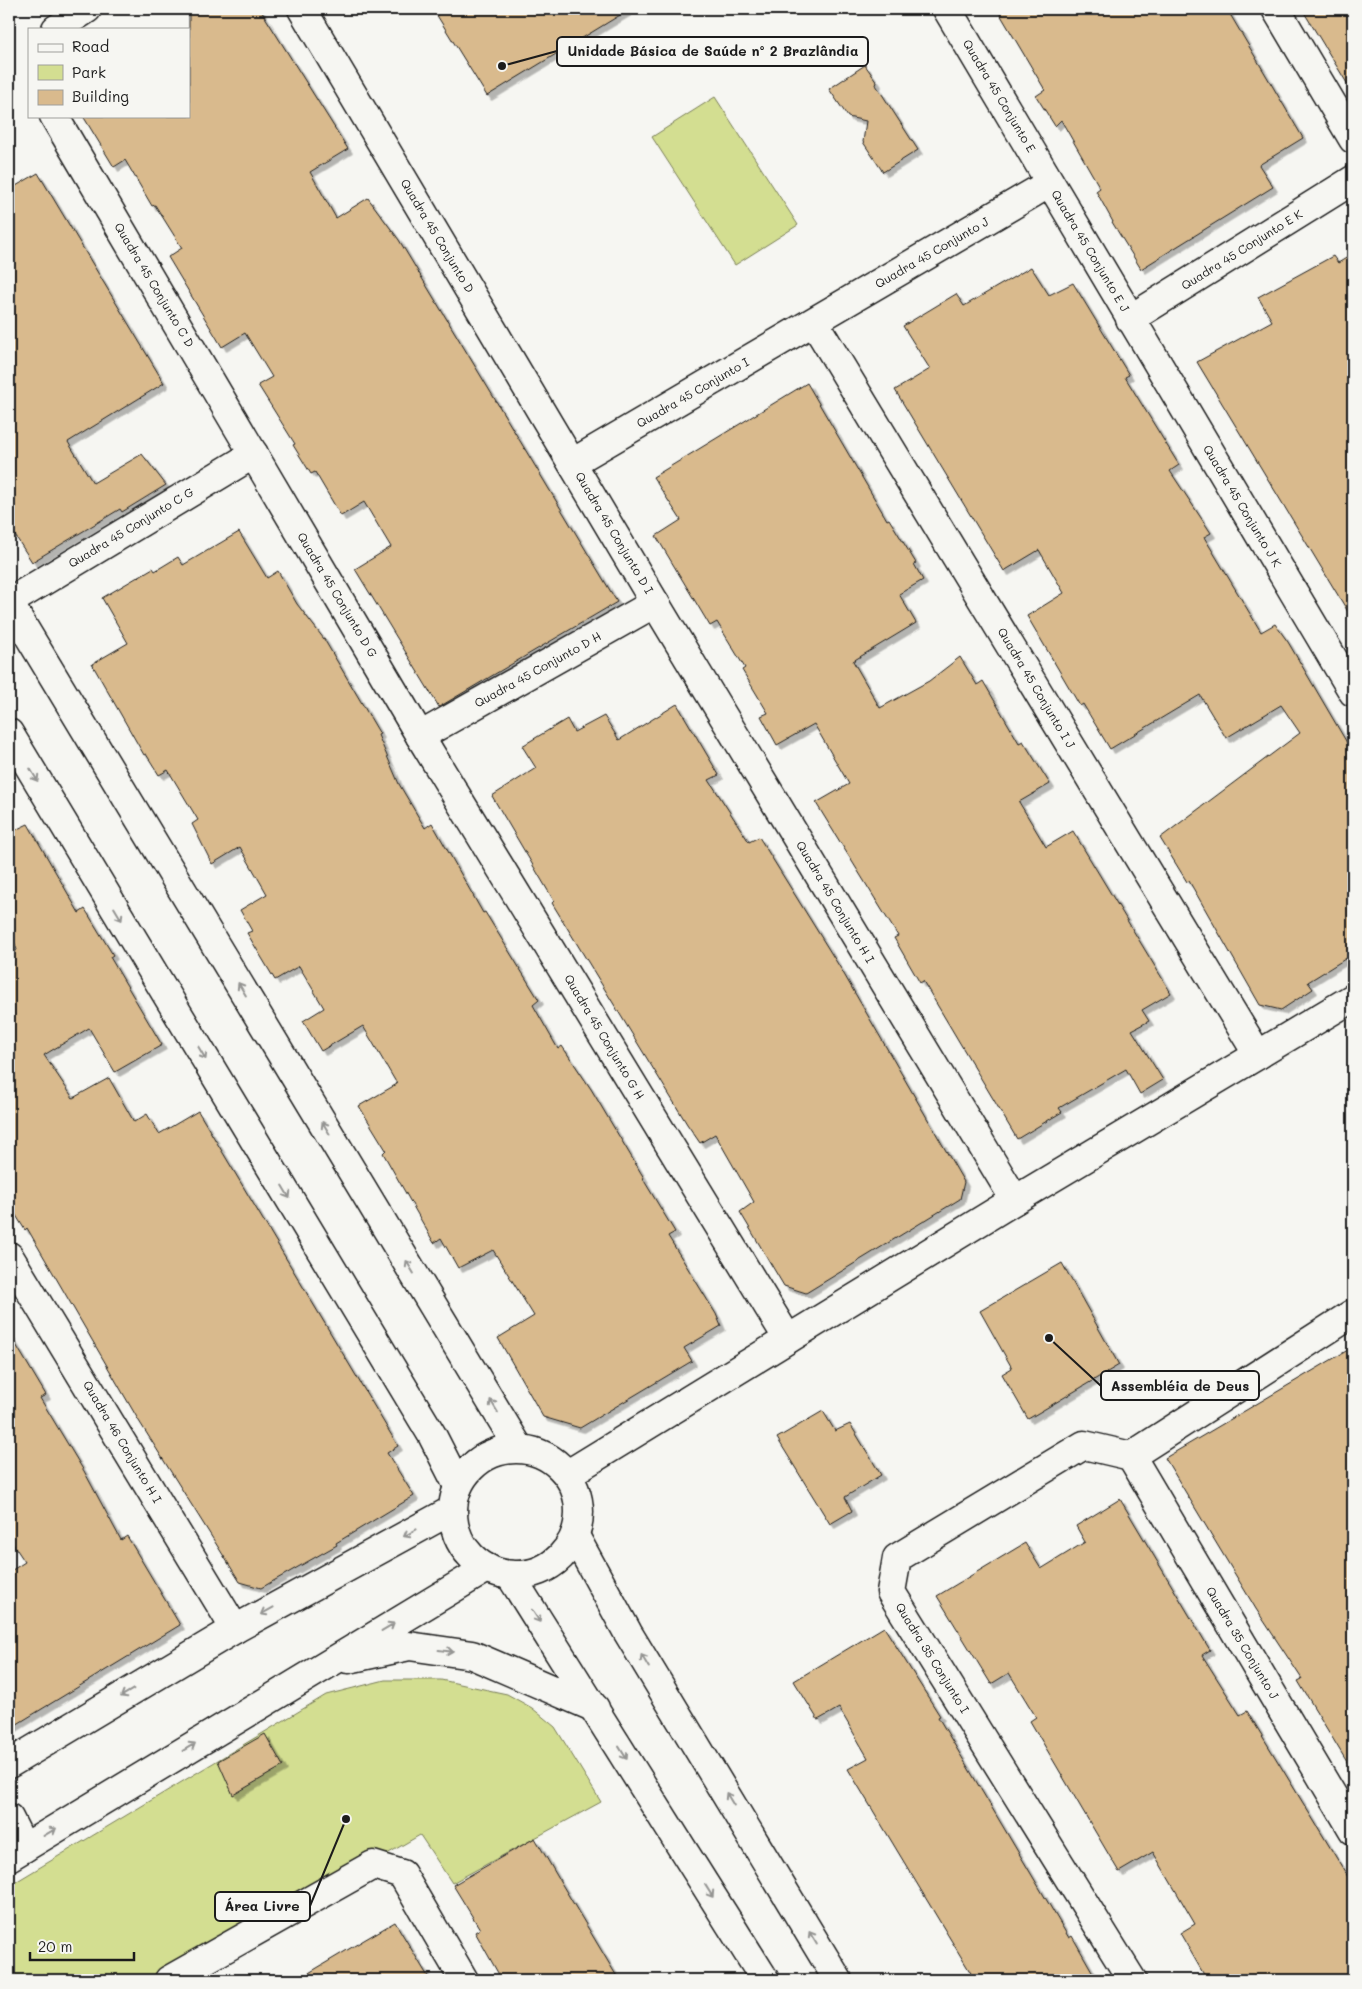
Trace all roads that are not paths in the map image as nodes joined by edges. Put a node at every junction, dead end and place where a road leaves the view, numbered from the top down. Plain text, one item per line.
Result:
1 (86, 9) edge
2 (302, 9) edge
3 (947, 9) edge
4 (1276, 9) edge
5 (58, 28) edge
6 (55, 118) edge
7 (1353, 139) edge
8 (1353, 180) edge
9 (1050, 183) junction
10 (1130, 319) junction
11 (814, 322) junction
12 (254, 454) junction
13 (572, 464) junction
14 (9, 602) edge
15 (655, 604) junction
16 (1353, 692) edge
17 (9, 733) edge
18 (420, 736) junction
19 (1353, 998) edge
20 (1258, 1055) junction
21 (1015, 1200) junction
22 (9, 1256) edge
23 (1353, 1314) edge
24 (788, 1339) junction
25 (519, 1448) junction
26 (1131, 1456) junction
27 (568, 1474) junction
28 (455, 1498) junction
29 (575, 1536) junction
30 (498, 1572) junction
31 (235, 1629) junction
32 (329, 1662) junction
33 (595, 1708) junction
34 (9, 1764) edge
35 (9, 1818) edge
36 (1353, 1830) edge
37 (17, 1852) edge
38 (169, 1980) edge
39 (464, 1980) edge
40 (765, 1980) edge
41 (838, 1980) edge
42 (1132, 1980) edge

1 - 5 street
2 - 13 street, Quadra 45 Conjunto D
3 - 9 street, Quadra 45 Conjunto E
4 - 7 street
6 - 12 street, Quadra 45 Conjunto C D
8 - 10 street, Quadra 45 Conjunto E K
9 - 10 street, Quadra 45 Conjunto E J
9 - 11 street, Quadra 45 Conjunto J
10 - 16 street, Quadra 45 Conjunto J K
11 - 13 street, Quadra 45 Conjunto I
11 - 20 street, Quadra 45 Conjunto I J
12 - 14 street, Quadra 45 Conjunto C G
12 - 18 street, Quadra 45 Conjunto D G
13 - 15 street, Quadra 45 Conjunto D I
25 -> 14 street
15 - 18 street, Quadra 45 Conjunto D H
15 - 21 street, Quadra 45 Conjunto H I
17 -> 28 street
18 - 24 street, Quadra 45 Conjunto G H
19 - 20 street
20 - 21 street
21 - 24 street
22 - 31 street, Quadra 46 Conjunto H I
23 - 26 street
24 - 27 street
25 - 27 street
25 - 28 street
26 - 36 street, Quadra 35 Conjunto J
26 - 42 street, Quadra 35 Conjunto I
27 - 29 street
28 - 30 street
28 -> 31 street
29 - 30 street
41 -> 29 street
32 -> 30 street
30 -> 33 street
31 -> 34 street
32 -> 33 street
37 -> 32 street
33 -> 40 street
35 - 37 street
38 - 39 street

